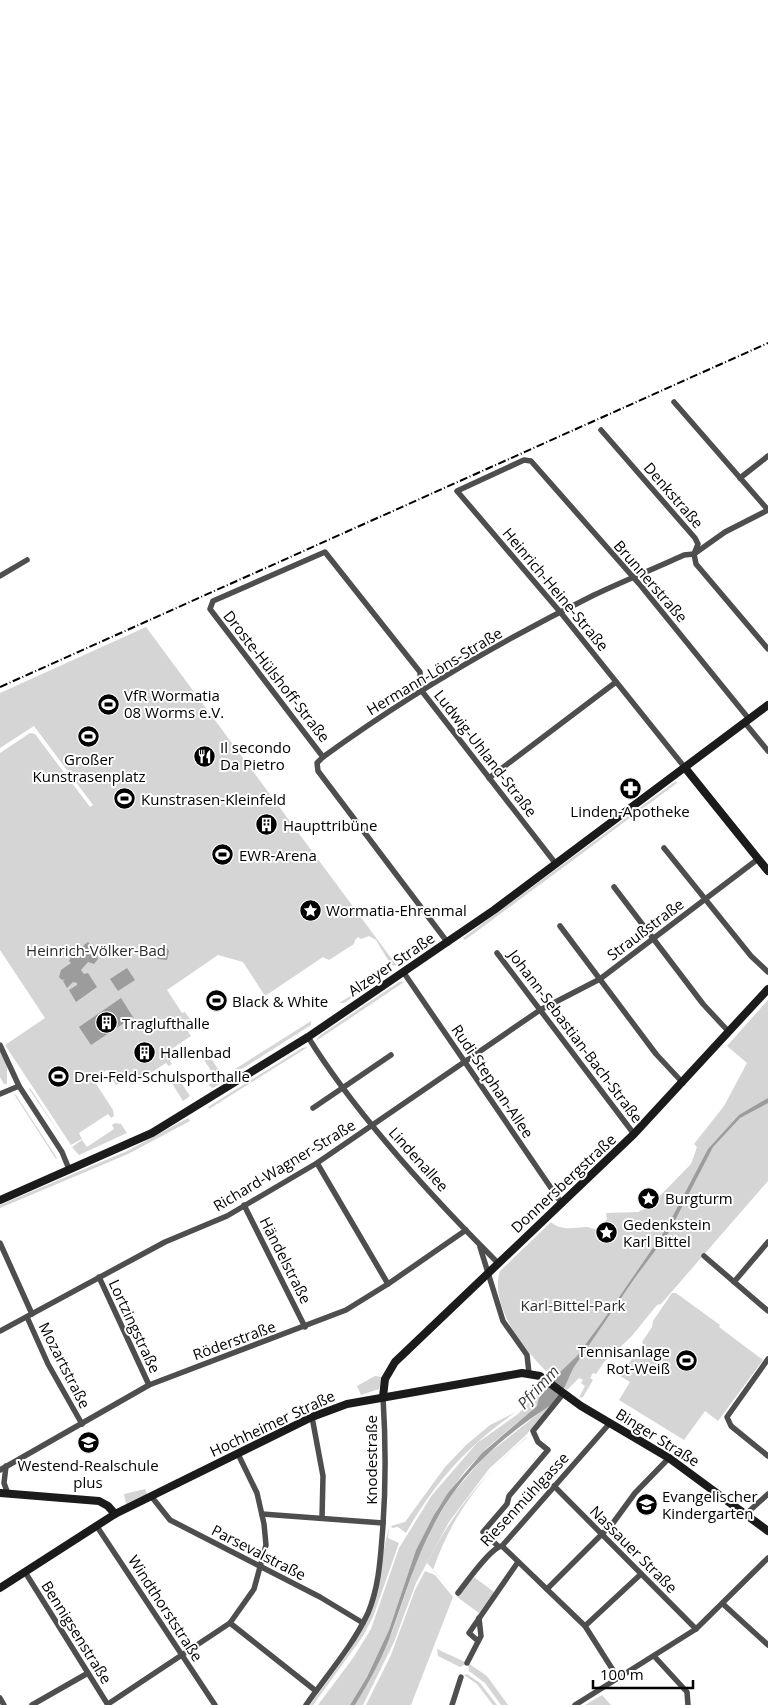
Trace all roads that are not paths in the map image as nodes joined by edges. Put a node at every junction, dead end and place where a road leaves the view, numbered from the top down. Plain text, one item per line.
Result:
1 (674, 402) dead end
2 (601, 430) dead end
3 (768, 456) edge
4 (531, 461) joint
5 (740, 478) junction
6 (768, 510) edge
7 (694, 554) junction
8 (27, 560) dead end
9 (279, 573) joint
10 (0, 576) edge
11 (632, 579) junction
12 (562, 613) junction
13 (768, 649) edge
14 (616, 682) junction
15 (421, 690) junction
16 (768, 705) edge
17 (747, 721) junction
18 (768, 751) edge
19 (323, 757) junction
20 (686, 769) junction
21 (489, 778) junction
22 (664, 848) dead end
23 (758, 859) junction
24 (556, 864) junction
25 (768, 871) edge
26 (614, 887) dead end
27 (706, 899) junction
28 (560, 926) dead end
29 (655, 938) junction
30 (448, 942) junction
31 (498, 953) dead end
32 (768, 972) edge
33 (404, 973) junction
34 (600, 978) junction
35 (768, 989) edge
36 (540, 1010) junction
37 (729, 1032) junction
38 (308, 1037) junction
39 (0, 1045) edge
40 (391, 1055) dead end
41 (465, 1062) junction
42 (683, 1083) junction
43 (19, 1086) junction
44 (343, 1088) junction
45 (0, 1094) edge
46 (313, 1108) dead end
47 (372, 1125) junction
48 (634, 1134) junction
49 (317, 1163) junction
50 (69, 1169) junction
51 (0, 1200) edge
52 (562, 1204) junction
53 (244, 1205) junction
54 (466, 1230) junction
55 (768, 1242) edge
56 (0, 1243) edge
57 (478, 1243) junction
58 (704, 1256) dead end
59 (498, 1263) junction
60 (488, 1272) junction
61 (99, 1277) junction
62 (734, 1282) junction
63 (388, 1284) junction
64 (768, 1311) edge
65 (29, 1315) junction
66 (305, 1327) junction
67 (0, 1331) edge
68 (768, 1359) edge
69 (530, 1372) junction
70 (150, 1384) junction
71 (563, 1394) junction
72 (383, 1397) junction
73 (312, 1417) junction
74 (610, 1422) junction
75 (82, 1424) junction
76 (238, 1454) junction
77 (768, 1456) edge
78 (669, 1458) junction
79 (6, 1466) junction
80 (0, 1470) edge
81 (554, 1486) junction
82 (4, 1493) edge
83 (768, 1494) edge
84 (151, 1496) junction
85 (115, 1514) junction
86 (262, 1514) junction
87 (746, 1514) junction
88 (322, 1518) junction
89 (383, 1524) junction
90 (96, 1526) junction
91 (768, 1531) edge
92 (602, 1535) junction
93 (500, 1546) junction
94 (768, 1558) edge
95 (518, 1562) junction
96 (261, 1568) junction
97 (25, 1572) junction
98 (641, 1574) junction
99 (0, 1588) edge
100 (547, 1589) junction
101 (458, 1593) dead end
102 (722, 1604) junction
103 (479, 1618) junction
104 (230, 1623) junction
105 (363, 1623) junction
106 (585, 1626) junction
107 (696, 1629) junction
108 (478, 1641) junction
109 (768, 1645) edge
110 (182, 1656) junction
111 (654, 1656) junction
112 (467, 1663) dead end
113 (88, 1673) junction
114 (461, 1678) dead end
115 (618, 1678) junction
116 (316, 1691) junction
117 (0, 1698) edge
118 (4, 1705) edge
119 (32, 1705) edge
120 (108, 1705) edge
121 (215, 1705) edge
122 (306, 1705) edge
123 (452, 1705) edge
124 (575, 1705) edge
125 (688, 1705) edge

1 - 5 street
2 - 7 street, Denkstraße
3 - 5 street
4 - 11 street, Brunnerstraße
4 - 12 street, Heinrich-Heine-Straße
5 - 6 street
6 - 7 street, Hermann-Löns-Straße
7 - 11 street, Hermann-Löns-Straße
7 - 13 street, Denkstraße
8 - 10 street
9 - 15 street, Ludwig-Uhland-Straße
9 - 19 street, Droste-Hülshoff-Straße
11 - 12 street, Hermann-Löns-Straße
11 - 17 street, Brunnerstraße
12 - 14 street, Heinrich-Heine-Straße
12 - 15 street, Hermann-Löns-Straße
14 - 20 street, Heinrich-Heine-Straße
14 - 21 street
15 - 19 street, Hermann-Löns-Straße
15 - 21 street, Ludwig-Uhland-Straße
16 - 17 street, Alzeyer Straße
17 - 18 street, Brunnerstraße
17 - 20 street, Alzeyer Straße
19 - 30 street, Droste-Hülshoff-Straße
20 - 23 street
20 - 24 street, Alzeyer Straße
21 - 24 street, Ludwig-Uhland-Straße
22 - 27 street
23 - 25 street
23 - 27 street, Straußstraße
24 - 30 street, Alzeyer Straße
26 - 29 street
27 - 29 street, Straußstraße
27 - 32 street
28 - 34 street
29 - 34 street, Straußstraße
29 - 37 street
30 - 33 street, Alzeyer Straße
31 - 36 street, Johann-Sebastian-Bach-Straße
33 - 38 street, Alzeyer Straße
33 - 41 street, Rudi-Stephan-Allee
34 - 36 street, Straußstraße
34 - 42 street
35 - 37 street, Donnersbergstraße
36 - 41 street, Richard-Wagner-Straße
36 - 48 street, Johann-Sebastian-Bach-Straße
37 - 42 street, Donnersbergstraße
38 - 44 street, Lindenallee
38 - 50 street, Alzeyer Straße
39 - 43 street
40 - 44 street
41 - 47 street, Richard-Wagner-Straße
41 - 52 street, Rudi-Stephan-Allee
42 - 48 street, Donnersbergstraße
43 - 45 street
43 - 50 street
44 - 46 street
44 - 47 street, Lindenallee
47 - 49 street, Richard-Wagner-Straße
47 - 54 street, Lindenallee
48 - 52 street, Donnersbergstraße
49 - 53 street, Richard-Wagner-Straße
49 - 63 street
50 - 51 street, Alzeyer Straße
52 - 59 street, Donnersbergstraße
53 - 61 street, Richard-Wagner-Straße
53 - 66 street, Händelstraße
54 - 57 street, Lindenallee
54 - 63 street, Röderstraße
55 - 62 street
56 - 65 street, Mozartstraße
57 - 59 street, Lindenallee
57 - 60 street, Lindenallee
58 - 62 street
59 - 60 street, Donnersbergstraße
60 - 69 street, Lindenallee
60 - 72 street, Donnersbergstraße
61 - 65 street, Richard-Wagner-Straße
61 - 70 street, Lortzingstraße
62 - 64 street
63 - 66 street, Röderstraße
65 - 67 street, Richard-Wagner-Straße
65 - 75 street, Mozartstraße
66 - 70 street, Röderstraße
68 - 77 street
69 - 71 street, Binger Straße
69 - 72 street, Hochheimer Straße
70 - 75 street, Röderstraße
71 - 74 street, Binger Straße
71 - 93 street
72 - 73 street, Hochheimer Straße
72 - 89 street, Knodestraße
73 - 76 street, Hochheimer Straße
73 - 88 street
74 - 78 street, Binger Straße
74 - 81 street, Riesenmühlgasse
75 - 79 street, Röderstraße
76 - 84 street, Hochheimer Straße
76 - 86 street
78 - 87 street, Binger Straße
78 - 92 street
79 - 80 street, Röderstraße
79 - 82 street
81 - 92 street, Nassauer Straße
81 - 93 street, Riesenmühlgasse
82 - 85 street
83 - 87 street
84 - 85 street, Hochheimer Straße
84 - 96 street, Parsevalstraße
85 - 90 street, Hochheimer Straße
86 - 88 street
86 - 96 street
87 - 91 street, Binger Straße
88 - 89 street
89 - 105 street, Knodestraße
90 - 97 street, Hochheimer Straße
90 - 110 street, Windthorststraße
92 - 98 street, Nassauer Straße
92 - 100 street
93 - 95 street
93 - 101 street, Riesenmühlgasse
94 - 102 street
95 - 100 street
95 - 103 street
96 - 104 street
96 - 105 street, Parsevalstraße
97 - 99 street, Hochheimer Straße
97 - 113 street, Bennigsenstraße
98 - 106 street
98 - 107 street, Nassauer Straße
100 - 106 street
102 - 107 street
102 - 109 street
103 - 108 street
103 - 108 street
104 - 110 street
104 - 116 street
105 - 116 street, Knodestraße
106 - 115 street
107 - 111 street
108 - 112 street
110 - 120 street
110 - 121 street, Windthorststraße
111 - 115 street
111 - 125 street
113 - 119 street
113 - 120 street, Bennigsenstraße
114 - 123 street
115 - 124 street
116 - 122 street, Knodestraße
117 - 118 street

